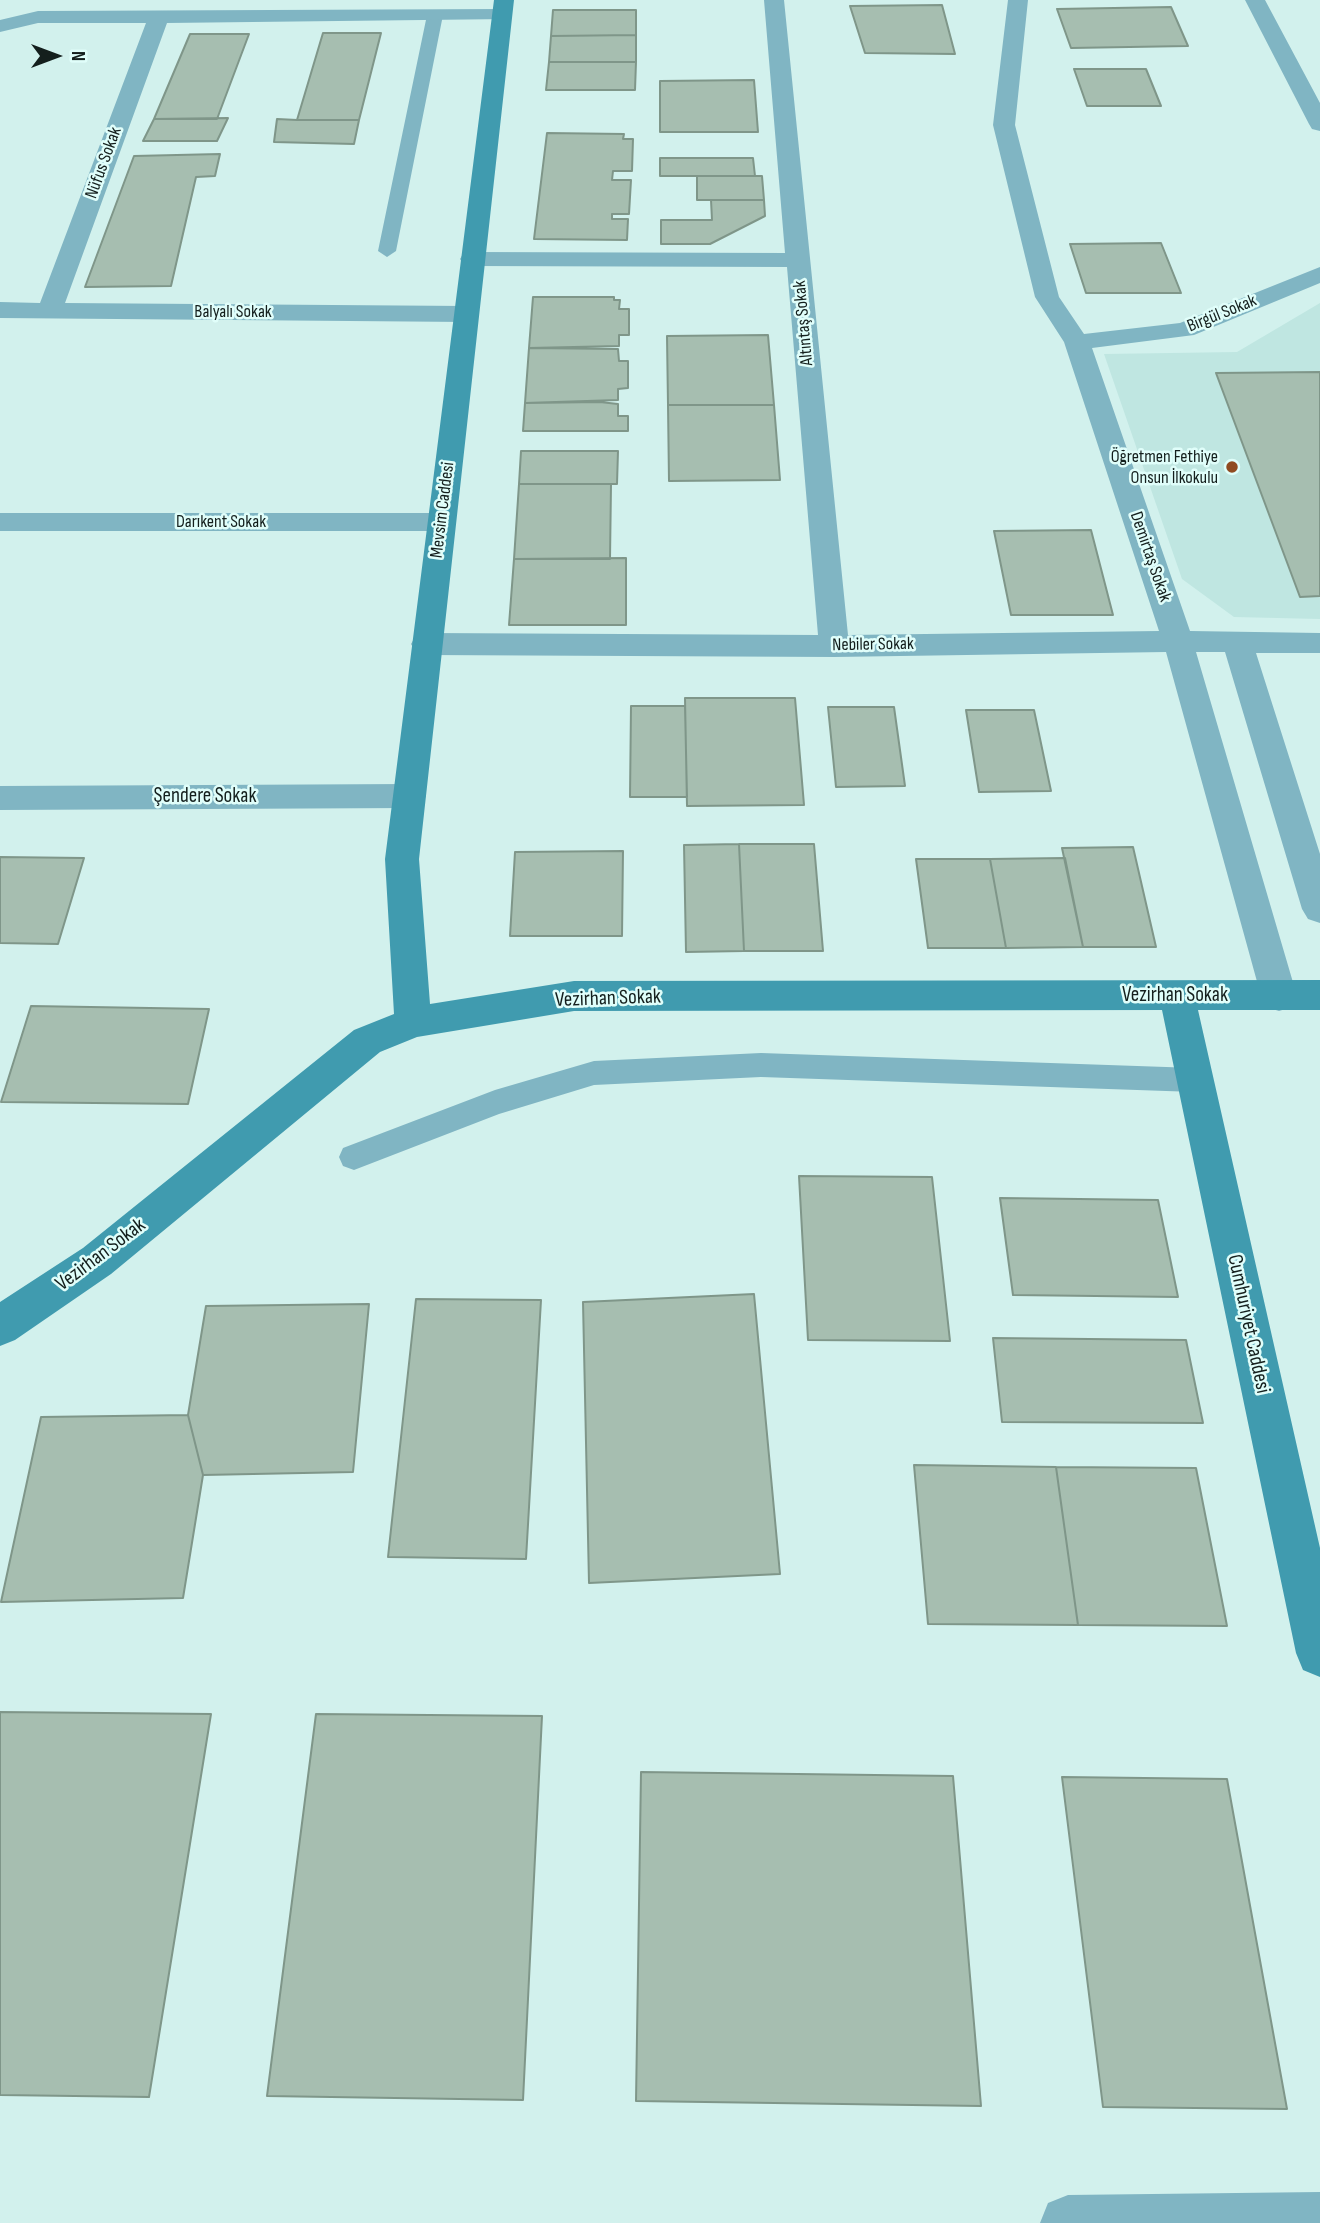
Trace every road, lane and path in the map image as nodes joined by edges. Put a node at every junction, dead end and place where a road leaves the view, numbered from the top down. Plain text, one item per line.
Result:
1 (774, 0) edge
2 (1018, 0) edge
3 (1255, 0) edge
4 (42, 8) edge
5 (503, 8) edge
6 (435, 15) junction
7 (159, 16) junction
8 (0, 26) edge
9 (1320, 124) edge
10 (387, 251) dead end
11 (472, 259) junction
12 (798, 260) junction
13 (1320, 274) edge
14 (0, 310) edge
15 (50, 310) junction
16 (466, 314) junction
17 (1077, 342) junction
18 (0, 522) edge
19 (441, 522) junction
20 (1178, 642) junction
21 (1237, 642) junction
22 (1320, 643) edge
23 (426, 644) junction
24 (834, 646) junction
25 (410, 796) junction
26 (0, 798) edge
27 (1320, 909) edge
28 (1320, 995) edge
29 (1177, 996) junction
30 (1279, 996) junction
31 (413, 1022) junction
32 (1195, 1080) junction
33 (354, 1157) dead end
34 (0, 1326) edge
35 (1320, 1653) edge
36 (1320, 2220) edge
37 (1068, 2223) edge

1 - 12 street, Altıntaş Sokak
2 - 17 street, Demirtaş Sokak
3 - 9 street
4 - 7 street
4 - 8 street
5 - 6 street
5 - 11 street, Mevsim Caddesi
6 - 7 street
6 - 10 lane
7 - 15 street, Nüfus Sokak
11 - 12 street
11 - 16 street, Mevsim Caddesi
12 - 24 street, Altıntaş Sokak
13 - 17 street, Birgül Sokak
14 - 15 street, Balyalı Sokak
15 - 16 street, Balyalı Sokak
16 - 19 street, Mevsim Caddesi
17 - 20 street, Demirtaş Sokak
18 - 19 street, Darıkent Sokak
19 - 23 street, Mevsim Caddesi
20 - 21 street, Nebiler Sokak
20 - 24 street, Nebiler Sokak
20 - 30 street, Demirtaş Sokak
21 - 22 street, Nebiler Sokak
21 - 27 street
23 - 24 street, Nebiler Sokak
23 - 25 street, Mevsim Caddesi
25 - 26 street, Şendere Sokak
25 - 31 street, Mevsim Caddesi
28 - 30 street, Vezirhan Sokak
29 - 30 street, Vezirhan Sokak
29 - 31 street, Vezirhan Sokak
29 - 32 street, Cumhuriyet Caddesi
31 - 34 street, Vezirhan Sokak
32 - 33 lane
32 - 35 street, Cumhuriyet Caddesi
36 - 37 street

